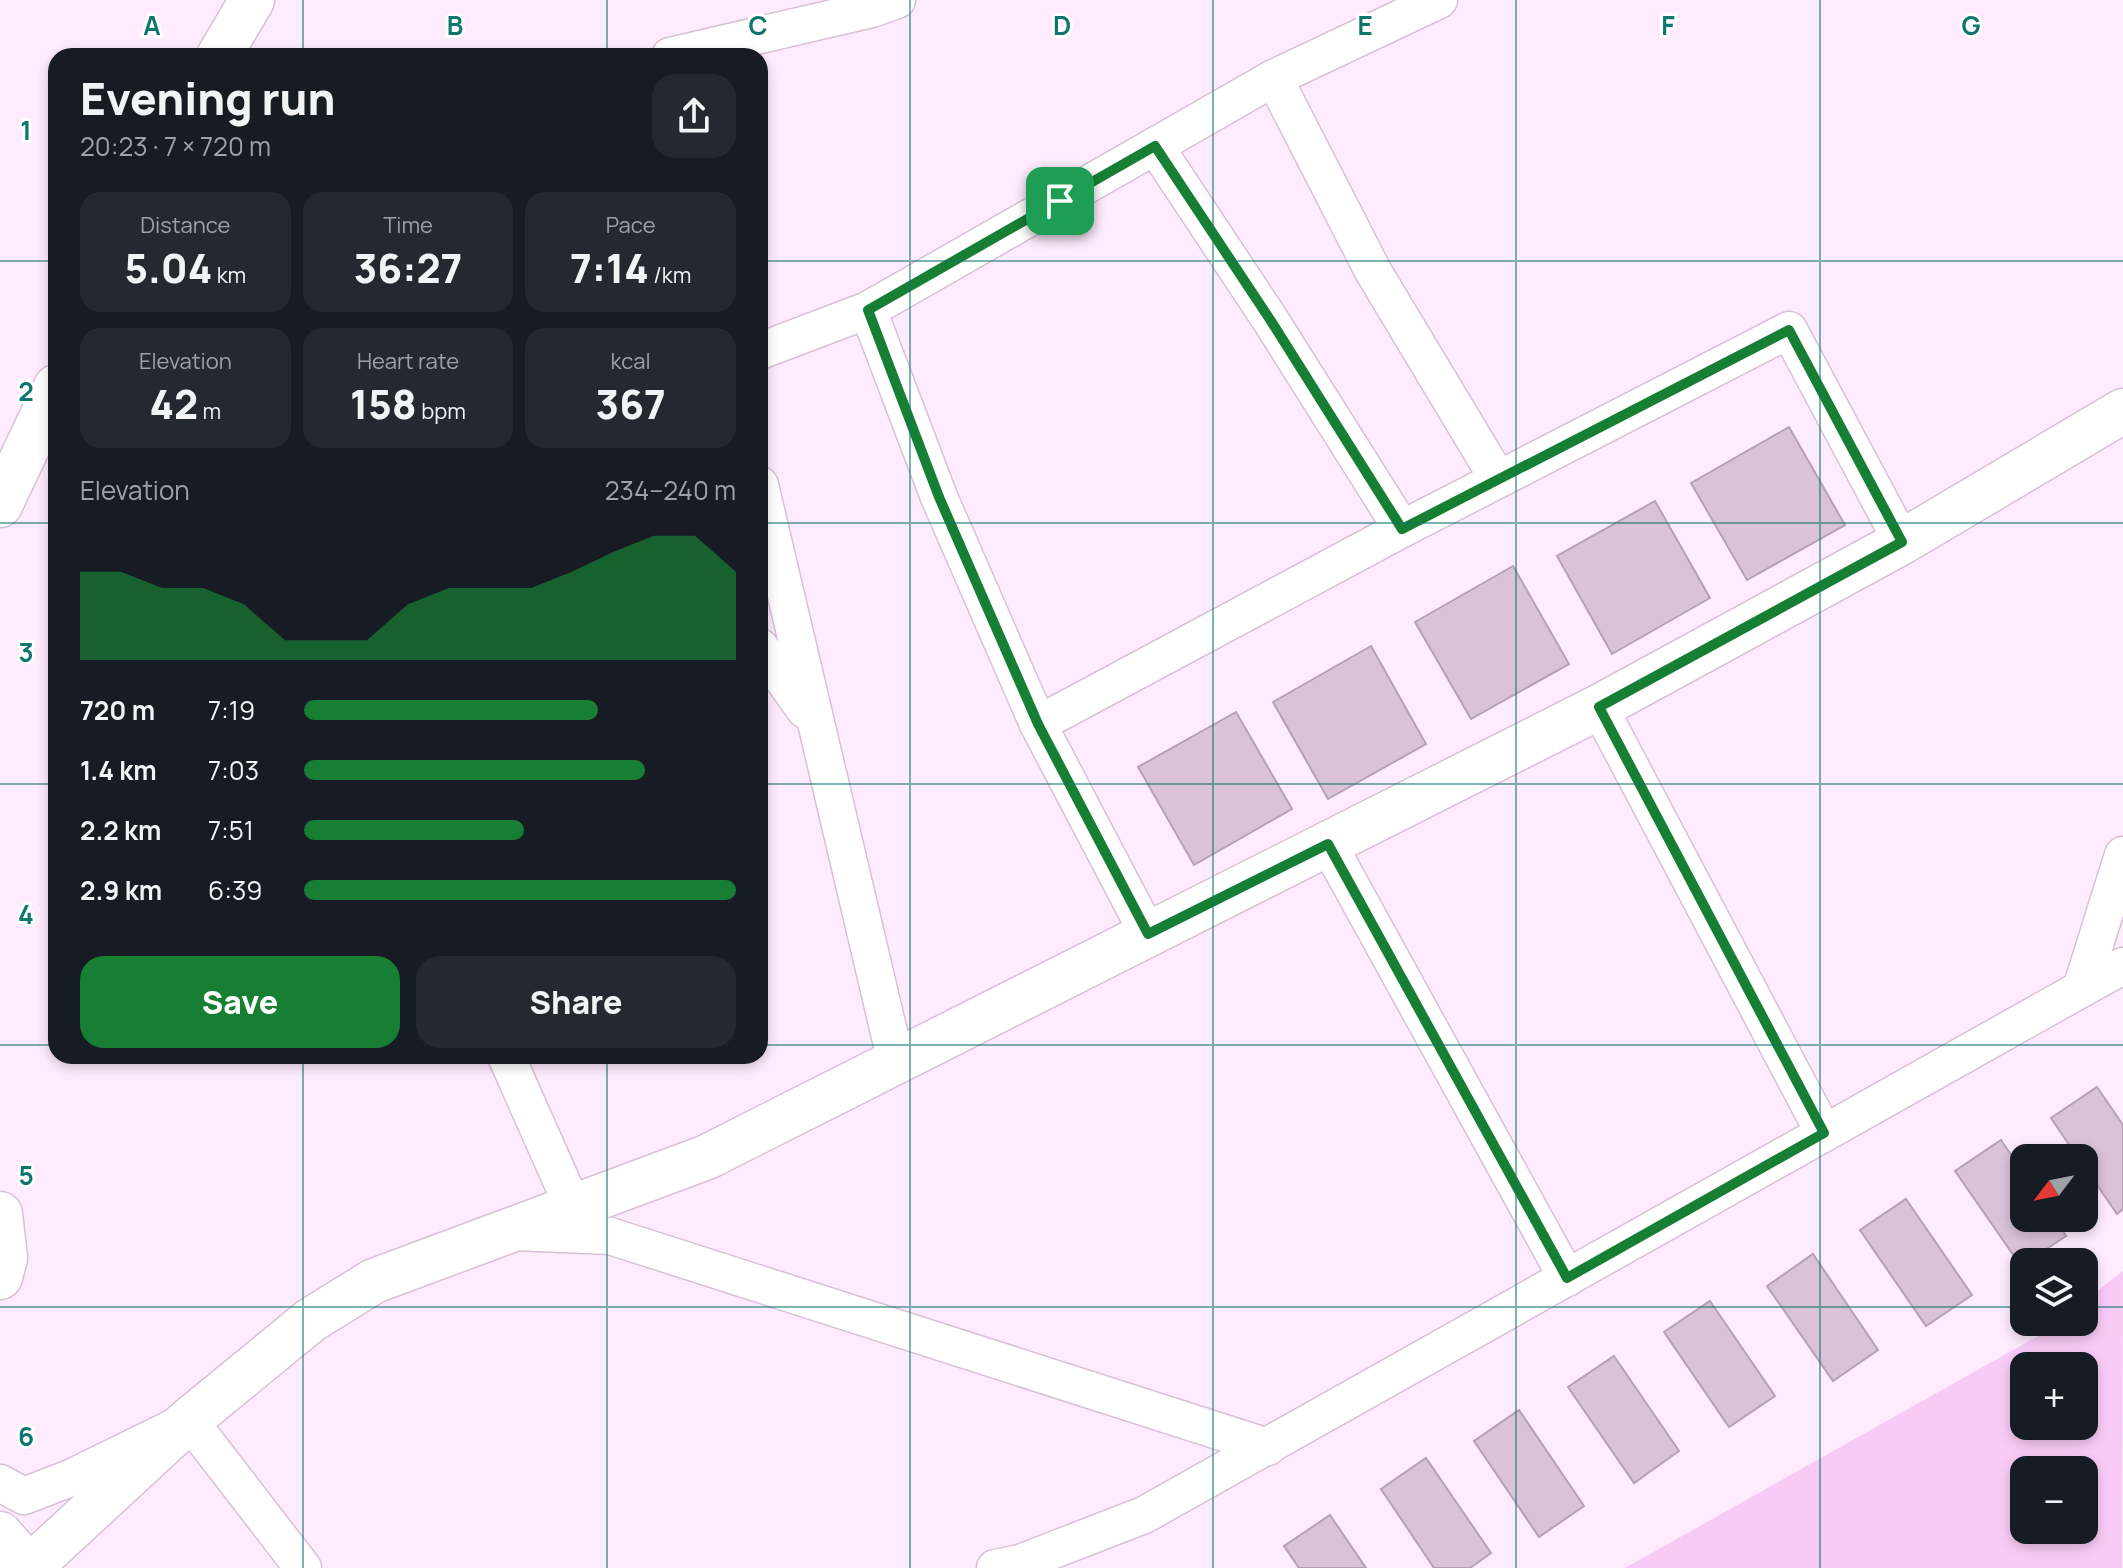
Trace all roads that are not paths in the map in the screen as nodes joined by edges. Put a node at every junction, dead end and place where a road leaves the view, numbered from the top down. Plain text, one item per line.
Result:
1 (252, 0) edge
2 (897, 0) edge
3 (1439, 0) edge
4 (224, 48) edge
5 (704, 48) edge
6 (1274, 78) junction
7 (1155, 146) junction
8 (868, 310) junction
9 (768, 348) edge
10 (48, 404) edge
11 (2123, 411) edge
12 (1498, 479) junction
13 (0, 505) edge
14 (768, 528) edge
15 (1402, 529) junction
16 (1902, 542) junction
17 (768, 658) edge
18 (1599, 707) junction
19 (1038, 724) junction
20 (816, 725) junction
21 (1328, 844) junction
22 (2123, 855) edge
23 (1148, 934) junction
24 (2123, 966) edge
25 (2081, 989) junction
26 (896, 1062) junction
27 (510, 1064) edge
28 (1824, 1133) junction
29 (573, 1207) junction
30 (0, 1214) edge
31 (506, 1231) junction
32 (0, 1277) edge
33 (1567, 1278) junction
34 (189, 1420) junction
35 (1268, 1447) junction
36 (0, 1483) edge
37 (0, 1534) edge
38 (17, 1568) edge
39 (29, 1568) edge
40 (303, 1568) edge
41 (995, 1568) edge

1 - 4 street
2 - 5 street
3 - 6 street
6 - 7 street
6 - 12 street
7 - 8 street
7 - 15 street
8 - 9 street
8 - 19 street
10 - 13 street
11 - 16 street
12 - 15 street
12 - 16 street
14 - 20 street
15 - 19 street
16 - 18 street
17 - 20 street
18 - 21 street
18 - 28 street
19 - 23 street
20 - 26 street
21 - 23 street
21 - 33 street
22 - 25 street
23 - 26 street
24 - 25 street
25 - 28 street
26 - 29 street
27 - 29 street
28 - 33 street
29 - 31 street
30 - 32 street
31 - 34 street
31 - 35 street
33 - 35 street
34 - 36 street
34 - 39 street
34 - 40 street
35 - 41 street
37 - 38 street

